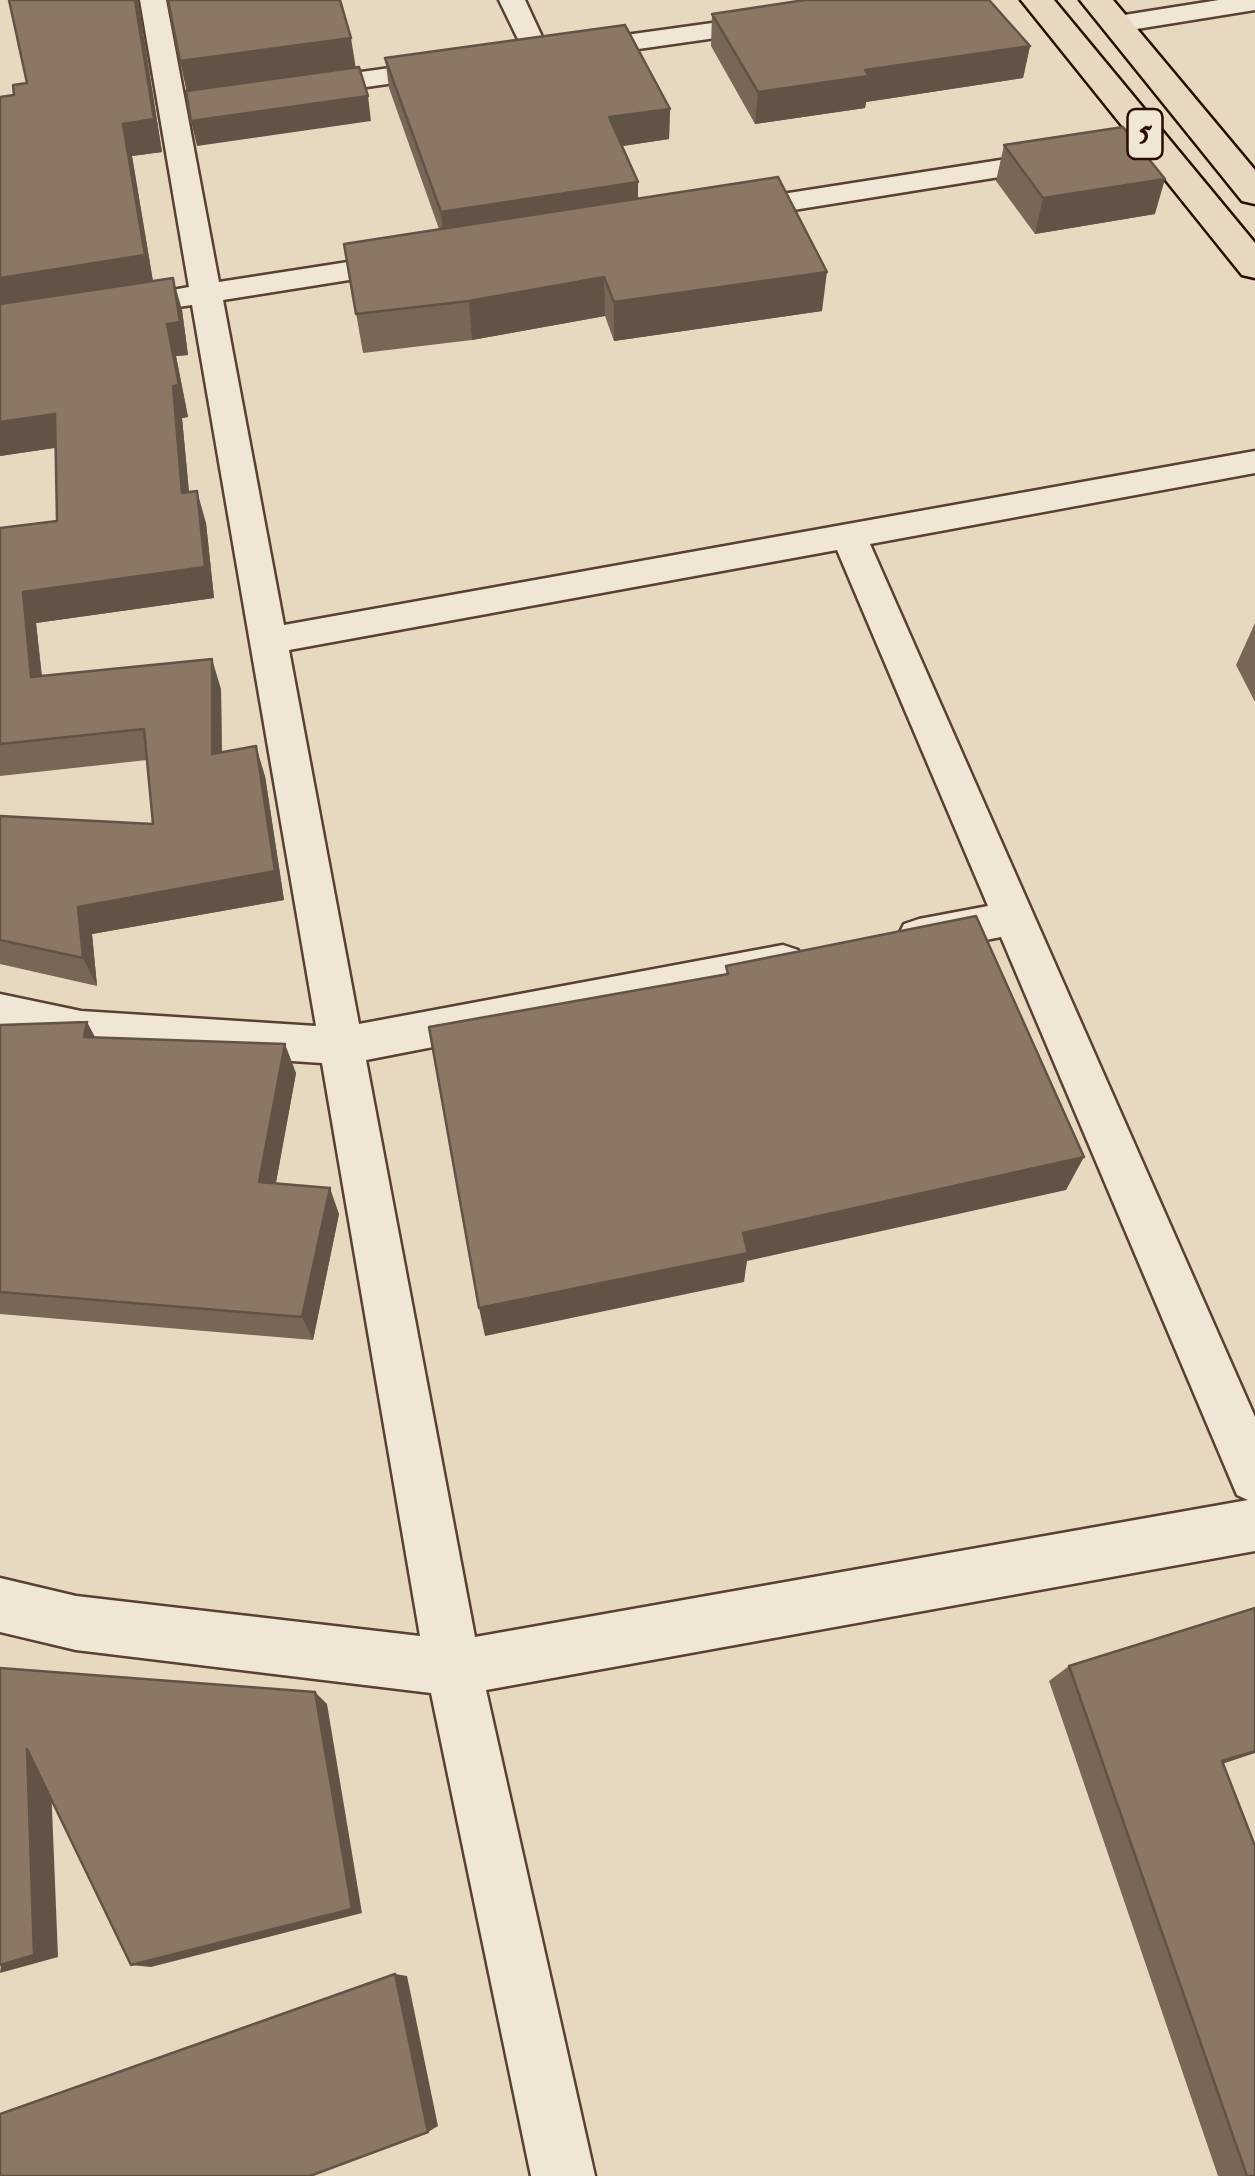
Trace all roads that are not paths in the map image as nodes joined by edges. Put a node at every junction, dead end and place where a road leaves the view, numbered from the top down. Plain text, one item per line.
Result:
1 (153, 0) edge
2 (512, 0) edge
3 (1037, 0) edge
4 (1255, 2) edge
5 (1107, 12) edge
6 (802, 18) edge
7 (480, 64) edge
8 (268, 93) edge
9 (1154, 144) junction
10 (1255, 192) edge
11 (699, 216) edge
12 (442, 256) edge
13 (1255, 266) edge
14 (206, 294) junction
15 (150, 302) edge
16 (1255, 462) edge
17 (849, 536) junction
18 (268, 641) junction
19 (1014, 918) junction
20 (880, 943) edge
21 (822, 954) edge
22 (0, 1012) edge
23 (341, 1046) junction
24 (1255, 1477) edge
25 (1255, 1526) edge
26 (0, 1605) edge
27 (453, 1668) junction
28 (563, 2176) edge

1 - 14 street
2 - 6 street
3 - 9 highway, 5
4 - 5 street
5 - 10 highway, 5
7 - 8 street
9 - 11 street
9 - 13 highway, 5
12 - 14 street
14 - 15 street
14 - 18 street
16 - 17 street
17 - 18 street
17 - 19 street
18 - 23 street
19 - 20 street
19 - 24 street
21 - 23 street
22 - 23 street
23 - 27 street
25 - 27 street
26 - 27 street
27 - 28 street

